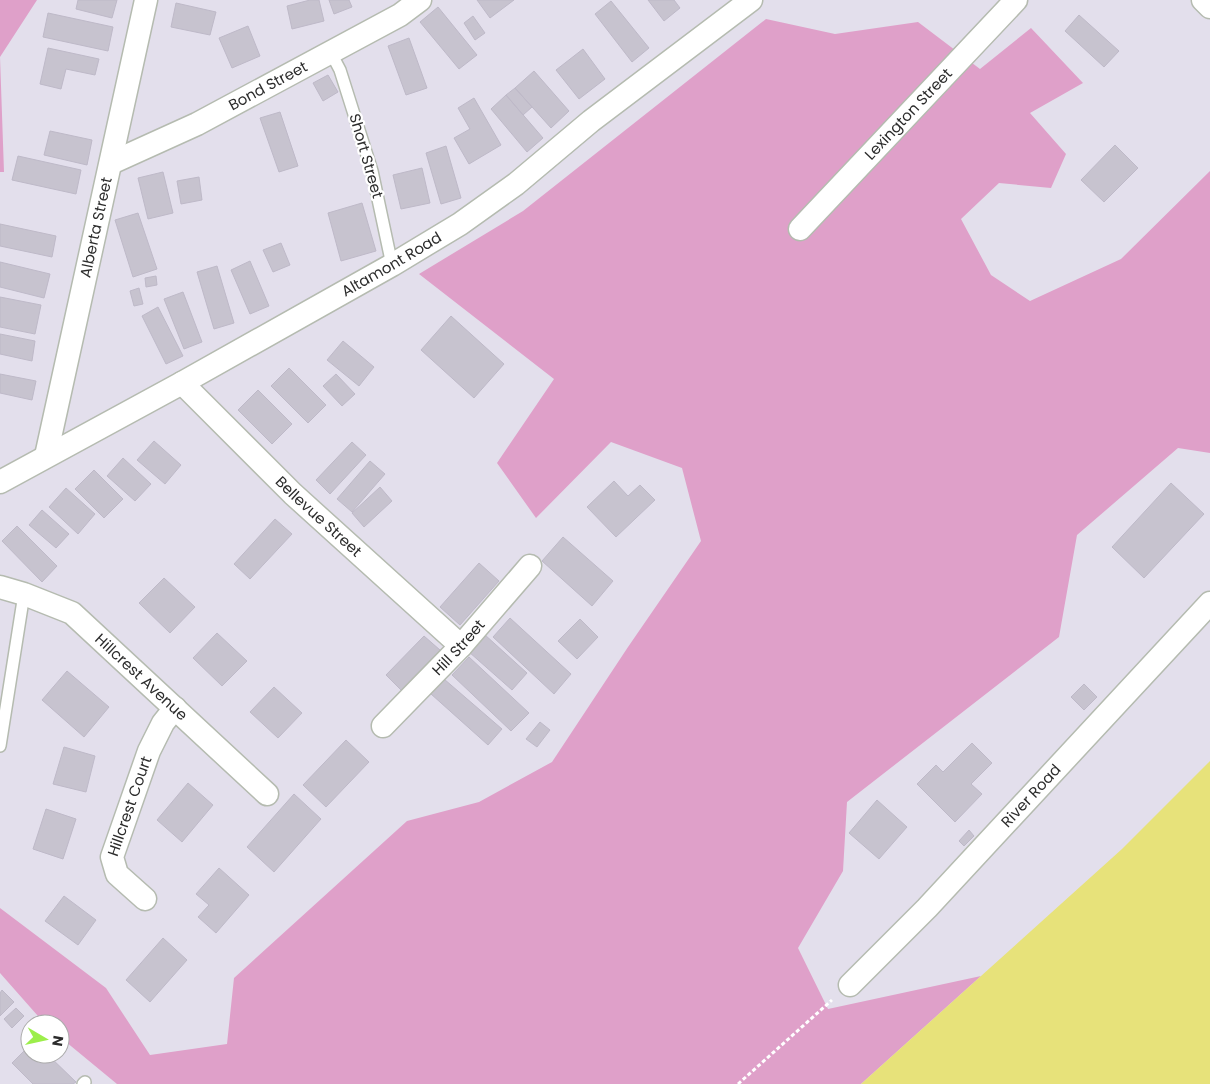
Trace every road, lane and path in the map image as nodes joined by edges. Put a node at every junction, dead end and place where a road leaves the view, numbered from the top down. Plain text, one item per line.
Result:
1 (146, 0) edge
2 (420, 0) edge
3 (751, 0) edge
4 (1016, 0) edge
5 (1203, 0) edge
6 (1210, 8) edge
7 (330, 51) junction
8 (111, 163) junction
9 (800, 229) dead end
10 (392, 265) junction
11 (182, 382) junction
12 (46, 456) junction
13 (0, 482) edge
14 (530, 566) dead end
15 (0, 587) edge
16 (24, 594) junction
17 (1210, 603) edge
18 (461, 646) junction
19 (175, 708) junction
20 (383, 726) dead end
21 (0, 746) edge
22 (267, 794) dead end
23 (145, 899) dead end
24 (850, 984) joint
25 (738, 1084) edge

1 - 8 street, Alberta Street
2 - 7 street, Bond Street
3 - 10 street, Altamont Road
4 - 9 street, Lexington Street
5 - 6 street
7 - 8 street, Bond Street
7 - 10 lane, Short Street
8 - 12 street, Alberta Street
10 - 11 street, Altamont Road
11 - 12 street, Altamont Road
11 - 18 street, Bellevue Street
12 - 13 street, Altamont Road
14 - 18 street, Hill Street
15 - 16 street, Hillcrest Avenue
16 - 19 street, Hillcrest Avenue
16 - 21 lane
17 - 24 street, River Road
18 - 20 street, Hill Street
19 - 22 street, Hillcrest Avenue
19 - 23 street, Hillcrest Court
24 - 25 path

